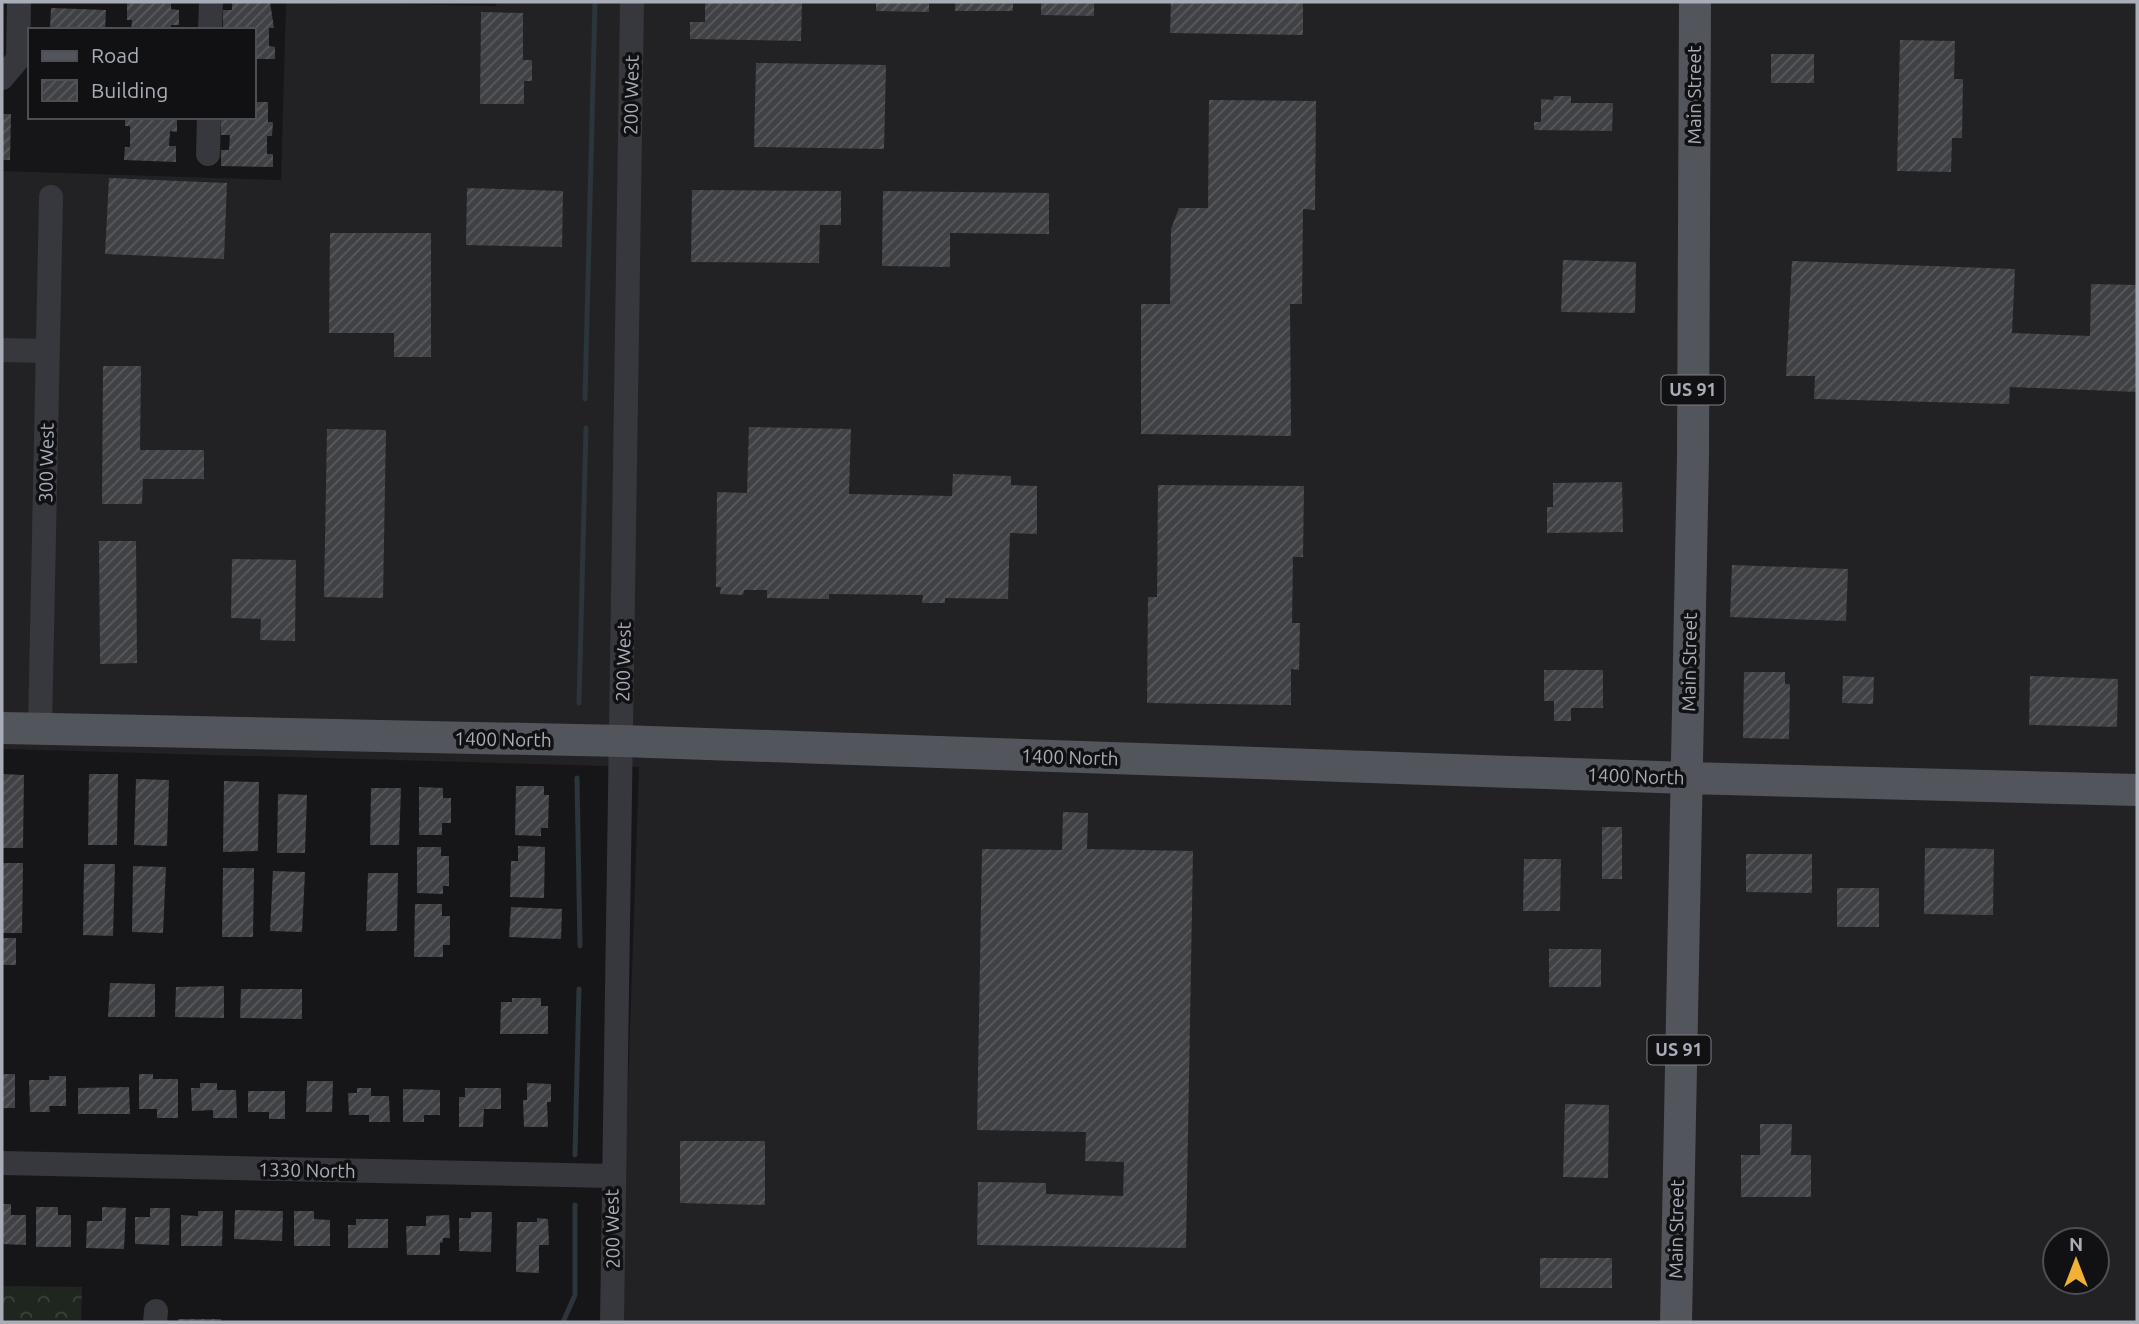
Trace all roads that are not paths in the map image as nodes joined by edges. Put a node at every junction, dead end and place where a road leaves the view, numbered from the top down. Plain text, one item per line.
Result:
1 (19, 2) edge
2 (211, 2) edge
3 (632, 2) edge
4 (1696, 2) edge
5 (210, 28) edge
6 (4, 77) edge
7 (209, 119) edge
8 (208, 154) dead end
9 (51, 197) dead end
10 (2, 350) edge
11 (48, 351) junction
12 (2, 728) edge
13 (40, 729) junction
14 (622, 741) junction
15 (1687, 778) junction
16 (2137, 790) edge
17 (2, 1163) edge
18 (611, 1176) junction
19 (611, 1322) edge
20 (1676, 1322) edge

1 - 6 street
2 - 5 street
3 - 14 street, 200 West
4 - 15 main road, Main Street / US 91
7 - 8 street
9 - 11 street, 300 West
10 - 11 street
11 - 13 street, 300 West
12 - 13 main road, 1400 North
13 - 14 main road, 1400 North
14 - 15 main road, 1400 North
14 - 18 street, 200 West
15 - 16 main road, 1400 North
15 - 20 main road, Main Street / US 91
17 - 18 street, 1330 North
18 - 19 street, 200 West

